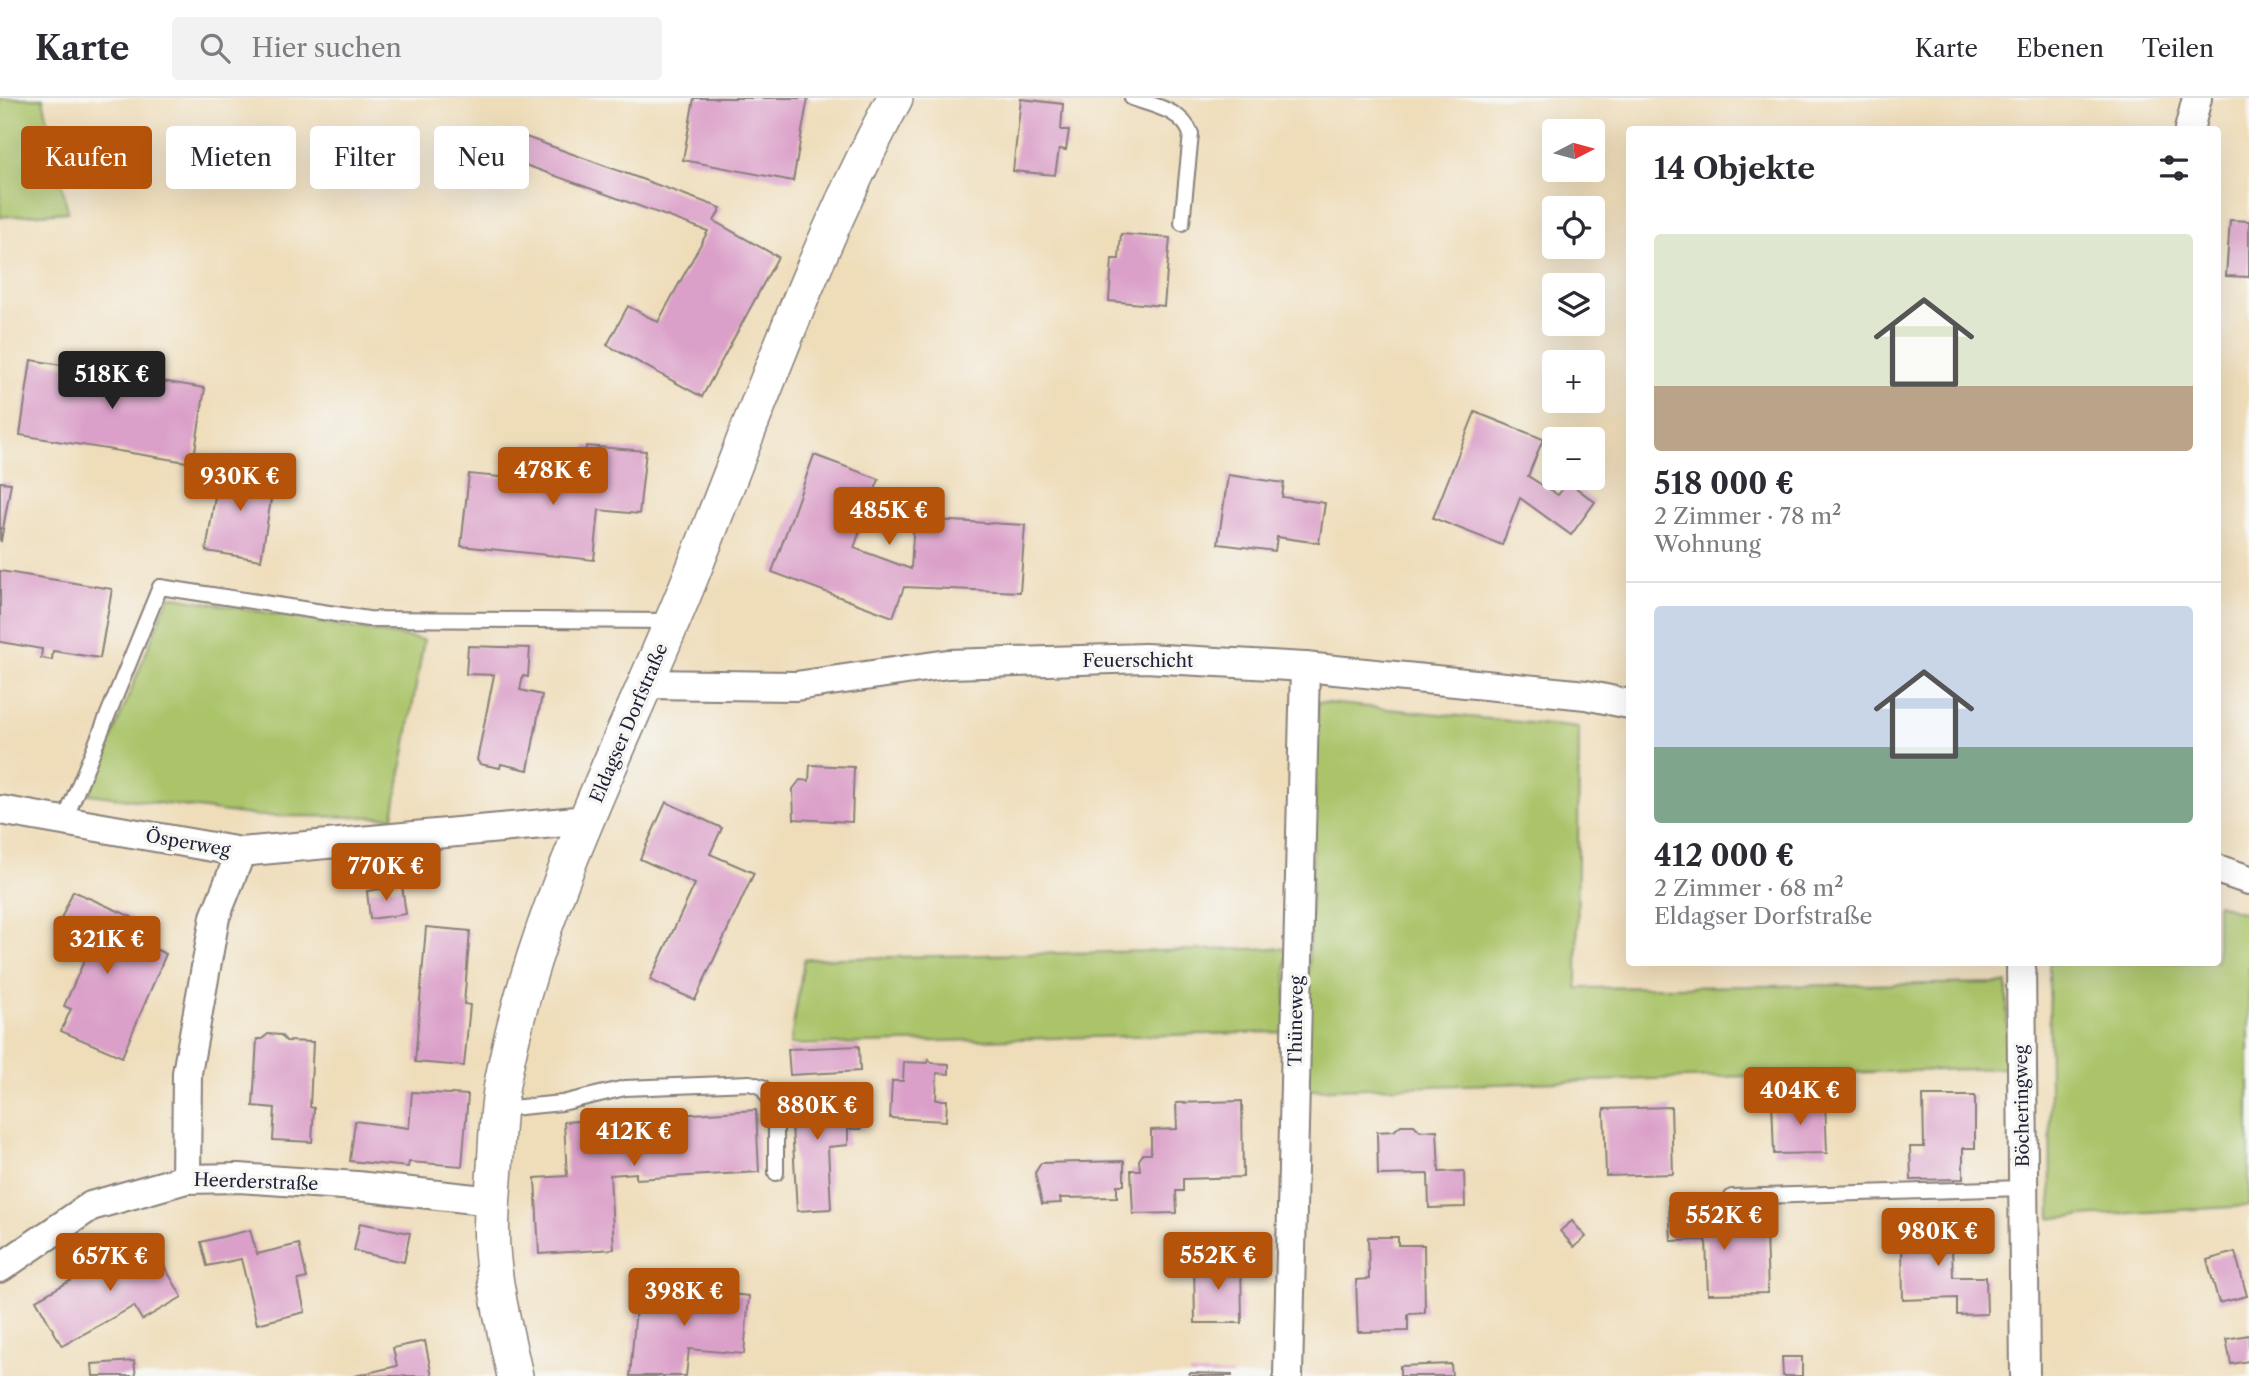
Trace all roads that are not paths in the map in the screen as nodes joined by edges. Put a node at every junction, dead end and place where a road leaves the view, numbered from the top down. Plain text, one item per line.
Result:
1 (895, 98) edge
2 (1132, 98) edge
3 (2197, 98) edge
4 (2190, 126) edge
5 (1182, 223) dead end
6 (673, 621) junction
7 (1305, 667) junction
8 (647, 684) junction
9 (1626, 703) edge
10 (0, 810) edge
11 (587, 820) junction
12 (64, 821) junction
13 (241, 852) junction
14 (2221, 870) edge
15 (2249, 880) edge
16 (2021, 966) edge
17 (498, 1109) junction
18 (776, 1173) dead end
19 (186, 1179) junction
20 (2023, 1188) junction
21 (1732, 1197) dead end
22 (492, 1201) junction
23 (0, 1268) edge
24 (515, 1376) edge
25 (1288, 1376) edge
26 (2025, 1376) edge

1 - 6 street, Eldagser Dorfstraße
2 - 5 lane
3 - 4 street
6 - 8 street, Eldagser Dorfstraße
6 - 12 lane
7 - 8 street, Feuerschicht
7 - 9 street, Feuerschicht
7 - 25 street, Thüneweg
8 - 11 street, Eldagser Dorfstraße
10 - 12 street, Ösperweg
11 - 13 street, Ösperweg
11 - 17 street, Eldagser Dorfstraße
12 - 13 street, Ösperweg
13 - 19 street
14 - 15 street
16 - 20 street, Böcheringweg
17 - 18 lane
17 - 22 street, Eldagser Dorfstraße
19 - 22 street, Heerderstraße
19 - 23 street, Heerderstraße
20 - 21 lane
20 - 26 street, Böcheringweg
22 - 24 street, Eldagser Dorfstraße

